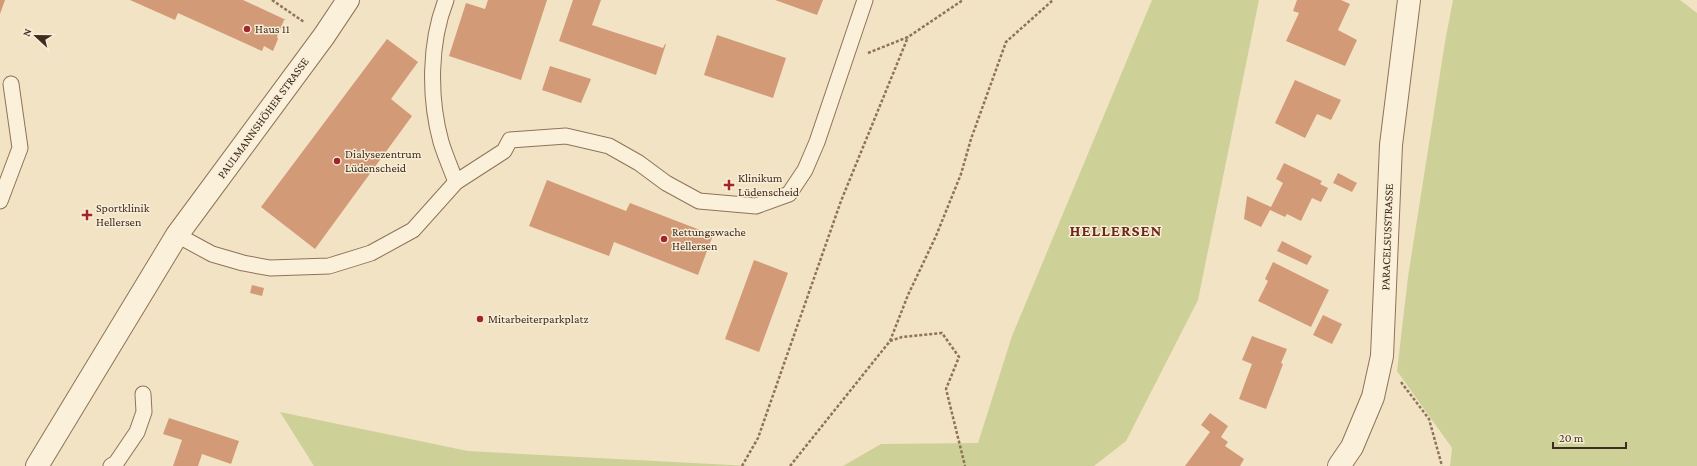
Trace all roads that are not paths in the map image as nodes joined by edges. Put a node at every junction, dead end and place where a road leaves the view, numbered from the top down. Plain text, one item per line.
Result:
1 (348, 0) edge
2 (446, 0) edge
3 (865, 0) edge
4 (1409, 0) edge
5 (11, 84) dead end
6 (456, 182) junction
7 (0, 201) edge
8 (177, 235) junction
9 (143, 394) dead end
10 (41, 465) edge
11 (111, 466) edge
12 (1339, 466) edge

1 - 8 street, PAULMANNSHÖHER STRASSE
2 - 6 lane
3 - 6 lane
4 - 12 street, PARACELSUSSTRASSE
5 - 7 lane
6 - 8 lane
8 - 10 street, PAULMANNSHÖHER STRASSE
9 - 11 lane

